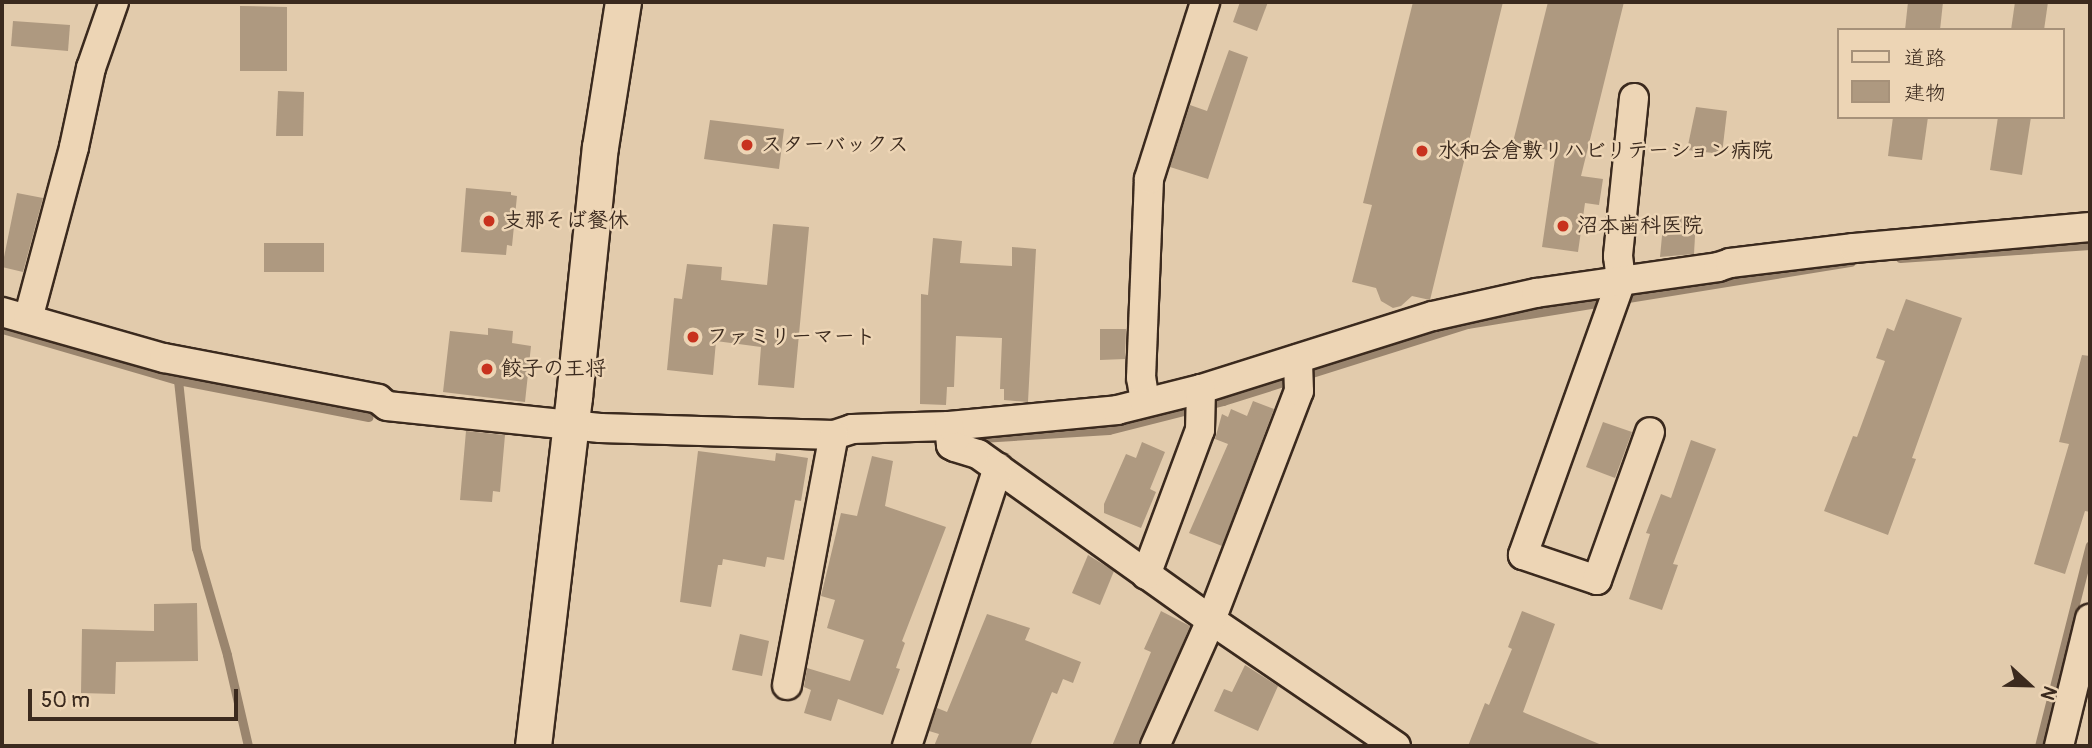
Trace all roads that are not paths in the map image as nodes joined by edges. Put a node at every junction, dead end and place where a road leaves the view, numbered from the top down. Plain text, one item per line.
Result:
1 (114, 2) edge
2 (623, 2) edge
3 (1205, 2) edge
4 (1634, 98) dead end
5 (2090, 227) edge
6 (1617, 290) junction
7 (15, 315) edge
8 (1298, 372) junction
9 (1200, 401) junction
10 (1145, 402) junction
11 (571, 425) junction
12 (1650, 432) dead end
13 (950, 434) junction
14 (835, 435) junction
15 (998, 468) junction
16 (1146, 575) junction
17 (2090, 619) edge
18 (1211, 620) junction
19 (786, 685) dead end
20 (533, 746) edge
21 (906, 746) edge
22 (1155, 746) edge
23 (1395, 746) edge
24 (2059, 746) edge

1 - 7 street
2 - 11 street
3 - 10 street
4 - 6 street
5 - 6 street
6 - 8 street
6 - 12 street
7 - 11 street
8 - 9 street
8 - 18 street
9 - 10 street
9 - 16 street
10 - 13 street
11 - 14 street
11 - 20 street
13 - 14 street
13 - 15 street
14 - 19 street
15 - 16 street
15 - 21 street
16 - 18 street
17 - 24 street
18 - 22 street
18 - 23 street

